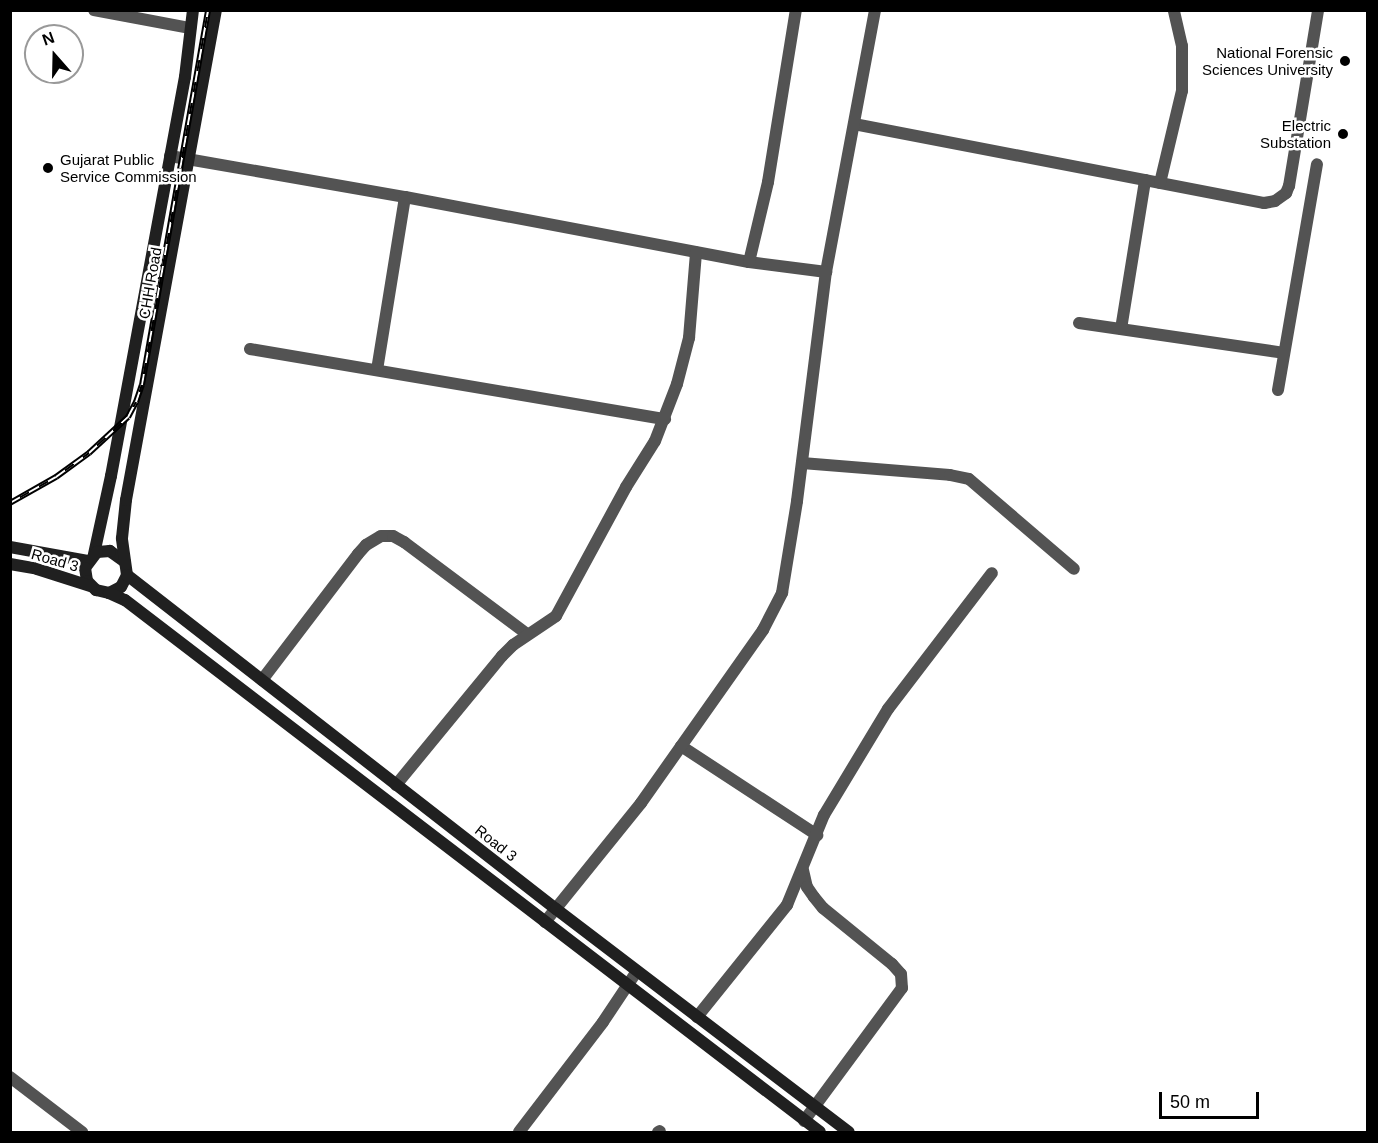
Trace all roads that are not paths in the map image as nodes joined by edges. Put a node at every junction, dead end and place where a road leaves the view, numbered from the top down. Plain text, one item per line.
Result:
1 (94, 10) edge
2 (193, 10) edge
3 (216, 10) edge
4 (796, 10) edge
5 (875, 10) edge
6 (1174, 10) edge
7 (1318, 10) edge
8 (190, 28) junction
9 (854, 124) junction
10 (170, 156) junction
11 (187, 160) junction
12 (1317, 164) dead end
13 (1145, 180) junction
14 (1160, 183) junction
15 (405, 196) junction
16 (696, 252) junction
17 (749, 262) junction
18 (826, 272) junction
19 (1079, 323) dead end
20 (1121, 329) junction
21 (250, 349) dead end
22 (1284, 353) junction
23 (377, 370) junction
24 (1278, 390) dead end
25 (665, 419) junction
26 (802, 463) junction
27 (10, 547) edge
28 (91, 558) junction
29 (10, 564) edge
30 (126, 569) junction
31 (1074, 569) dead end
32 (992, 573) dead end
33 (90, 586) junction
34 (109, 592) junction
35 (527, 634) junction
36 (262, 680) junction
37 (681, 746) junction
38 (396, 785) junction
39 (817, 835) junction
40 (803, 870) junction
41 (556, 909) junction
42 (545, 922) junction
43 (637, 971) junction
44 (626, 985) junction
45 (697, 1017) junction
46 (10, 1077) edge
47 (814, 1106) junction
48 (804, 1121) junction
49 (82, 1132) edge
50 (519, 1132) edge
51 (820, 1132) edge
52 (849, 1132) edge

1 - 8 street
2 - 8 street
3 - 11 street, CHH Road
4 - 17 street
5 - 9 street
6 - 14 street
7 - 14 street
8 - 10 street
9 - 13 street
9 - 18 street
10 - 11 street
10 - 28 street
11 - 15 street
11 - 30 street, CHH Road
12 - 22 street
13 - 14 street
13 - 20 street
15 - 16 street
15 - 23 street
16 - 17 street
16 - 25 street
17 - 18 street
18 - 26 street
19 - 20 street
20 - 22 street
21 - 23 street
22 - 24 street
23 - 25 street
25 - 35 street
26 - 31 street
26 - 37 street
27 - 28 street, Road 3
28 - 30 street
28 - 33 street
29 - 33 street, Road 3
30 - 34 street
30 - 36 street, Road 3
32 - 39 street
33 - 34 street
34 - 42 street
35 - 36 street
35 - 38 street
36 - 38 street, Road 3
37 - 39 street
37 - 41 street
38 - 41 street, Road 3
39 - 40 street
40 - 45 street
40 - 47 street
41 - 42 street
41 - 43 street, Road 3
42 - 44 street
43 - 44 street
43 - 45 street, Road 3
44 - 48 street
44 - 50 street
45 - 47 street, Road 3
46 - 49 street
47 - 48 street
47 - 52 street, Road 3
48 - 51 street

